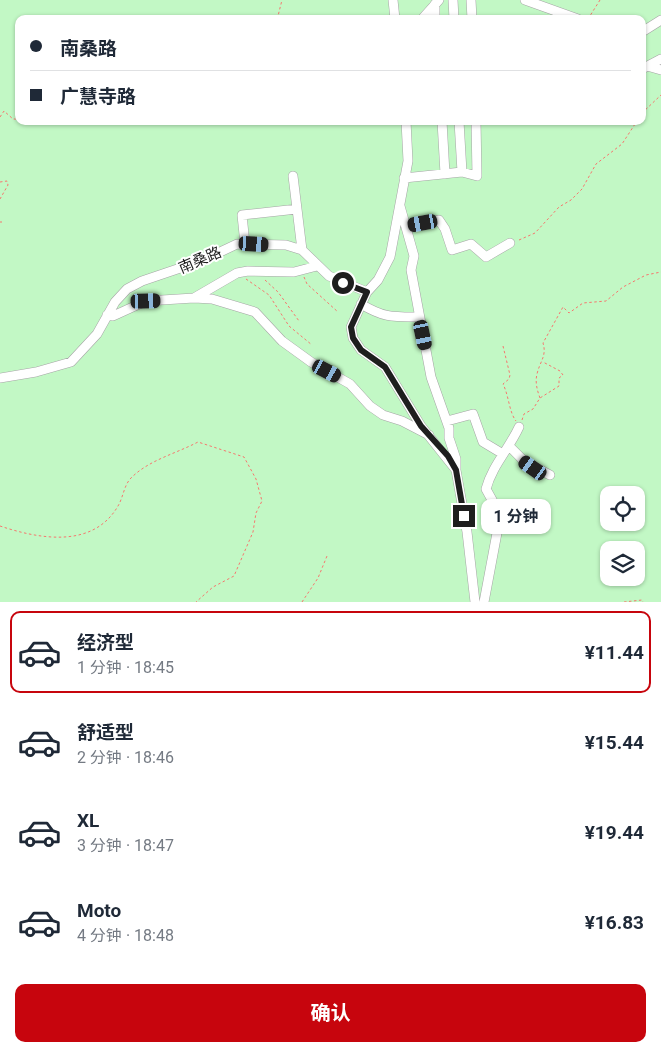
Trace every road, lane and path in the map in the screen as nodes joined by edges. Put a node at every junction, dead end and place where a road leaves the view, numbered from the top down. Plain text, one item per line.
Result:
1 (282, 0) edge
2 (393, 0) edge
3 (453, 0) edge
4 (471, 0) edge
5 (525, 0) edge
6 (600, 0) edge
7 (437, 2) edge
8 (278, 15) edge
9 (395, 15) edge
10 (426, 15) edge
11 (435, 15) edge
12 (454, 15) edge
13 (472, 15) edge
14 (567, 15) edge
15 (591, 15) edge
16 (661, 20) edge
17 (646, 29) edge
18 (661, 59) edge
19 (646, 67) edge
20 (646, 68) edge
21 (661, 70) edge
22 (661, 94) edge
23 (646, 110) edge
24 (0, 116) edge
25 (15, 119) edge
26 (406, 125) edge
27 (442, 125) edge
28 (459, 125) edge
29 (476, 125) edge
30 (634, 125) edge
31 (462, 172) junction
32 (445, 174) junction
33 (293, 176) dead end
34 (404, 178) junction
35 (0, 182) edge
36 (0, 199) edge
37 (399, 203) junction
38 (297, 209) junction
39 (406, 226) junction
40 (510, 243) joint
41 (245, 244) junction
42 (302, 250) junction
43 (317, 266) junction
44 (301, 270) junction
45 (255, 271) junction
46 (661, 272) edge
47 (237, 273) junction
48 (367, 292) junction
49 (194, 298) junction
50 (361, 304) junction
51 (338, 312) dead end
52 (107, 315) junction
53 (419, 317) junction
54 (299, 321) dead end
55 (312, 345) dead end
56 (503, 346) dead end
57 (542, 362) junction
58 (0, 378) edge
59 (540, 398) junction
60 (447, 421) junction
61 (519, 427) dead end
62 (429, 435) junction
63 (506, 450) junction
64 (456, 470) junction
65 (550, 475) dead end
66 (0, 526) edge
67 (326, 556) dead end
68 (196, 602) edge
69 (302, 602) edge
70 (475, 602) edge
71 (484, 602) edge
72 (624, 602) edge
73 (643, 602) edge

1 - 8 path
2 - 9 street
3 - 12 street
4 - 13 street
5 - 14 street
6 - 15 path
7 - 10 street
7 - 11 street
16 - 17 street
18 - 19 street
20 - 21 street
22 - 23 path
24 - 25 path
26 - 34 street
27 - 32 street
28 - 31 street
29 - 31 street
30 - 40 path
31 - 32 street
32 - 34 street
33 - 38 street
34 - 37 street
35 - 36 path
37 - 39 street
37 - 48 street
38 - 41 street
38 - 42 street
39 - 40 street
39 - 53 street
41 - 42 street, 南桑路
41 - 52 street, 南桑路
42 - 43 street
43 - 44 street
43 - 48 street
44 - 45 street
44 - 51 path
45 - 47 street
45 - 54 path
46 - 57 path
47 - 49 street
47 - 55 path
48 - 50 street
49 - 52 street
49 - 62 street
50 - 53 street
50 - 62 street
52 - 58 street, 南桑路
53 - 60 street
56 - 59 path
57 - 59 path
57 - 59 path
60 - 63 street
60 - 64 street
61 - 63 street
62 - 64 street
63 - 65 street
63 - 71 street
64 - 70 street
66 - 68 path
67 - 69 path
72 - 73 path

